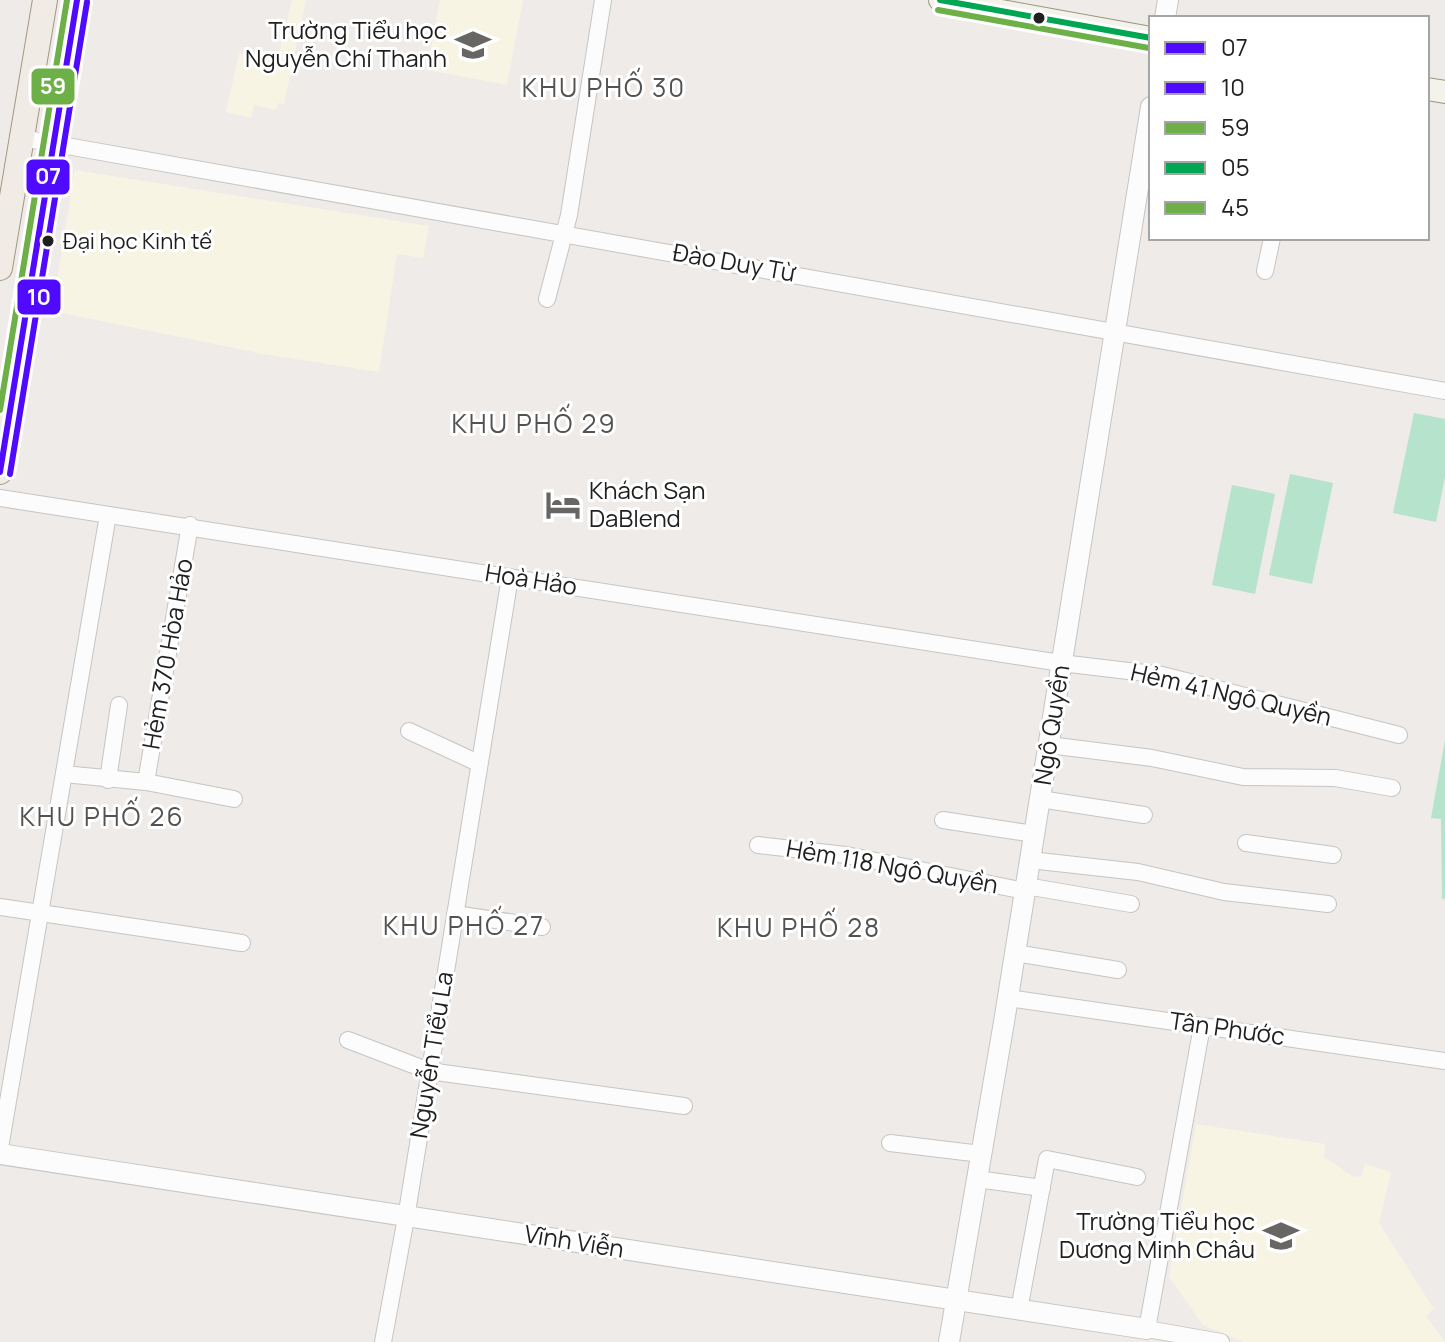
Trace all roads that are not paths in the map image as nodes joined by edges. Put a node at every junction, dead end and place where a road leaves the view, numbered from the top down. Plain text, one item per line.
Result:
1 (45, 0) edge
2 (77, 0) edge
3 (603, 0) edge
4 (940, 0) edge
5 (1149, 38) edge
6 (1149, 119) edge
7 (22, 138) junction
8 (54, 143) junction
9 (566, 233) junction
10 (1272, 240) edge
11 (0, 268) edge
12 (1265, 271) dead end
13 (547, 299) dead end
14 (1115, 330) junction
15 (1445, 391) edge
16 (0, 472) edge
17 (0, 498) edge
18 (108, 515) junction
19 (190, 525) junction
20 (510, 577) junction
21 (1061, 663) junction
22 (119, 705) dead end
23 (409, 731) dead end
24 (1399, 735) dead end
25 (1049, 745) junction
26 (478, 763) junction
27 (64, 774) junction
28 (108, 780) junction
29 (146, 782) junction
30 (1392, 788) dead end
31 (234, 799) dead end
32 (1040, 799) junction
33 (1144, 815) dead end
34 (943, 820) dead end
35 (1034, 834) junction
36 (1246, 843) dead end
37 (758, 845) dead end
38 (1333, 855) dead end
39 (1030, 860) junction
40 (1026, 889) junction
41 (1131, 904) dead end
42 (1328, 904) dead end
43 (0, 907) edge
44 (41, 913) junction
45 (455, 914) junction
46 (542, 927) dead end
47 (242, 943) dead end
48 (1015, 953) junction
49 (1118, 970) dead end
50 (1008, 998) junction
51 (1202, 1026) junction
52 (348, 1040) dead end
53 (1445, 1061) edge
54 (429, 1071) junction
55 (684, 1106) dead end
56 (890, 1143) dead end
57 (0, 1151) edge
58 (981, 1154) junction
59 (1137, 1177) dead end
60 (977, 1179) junction
61 (1042, 1188) junction
62 (406, 1218) junction
63 (956, 1300) junction
64 (1019, 1310) junction
65 (1147, 1329) junction
66 (383, 1342) edge
67 (949, 1342) edge
68 (1221, 1342) edge

1 - 7 main road
2 - 8 main road
3 - 9 street
4 - 5 main road
6 - 14 street, Ngô Quyền
7 - 8 street, Đào Duy Từ
7 - 11 main road
8 - 9 street, Đào Duy Từ
8 - 16 main road
9 - 13 street
9 - 14 street, Đào Duy Từ
10 - 12 street
14 - 15 street, Đào Duy Từ
14 - 21 street, Ngô Quyền
17 - 18 street, Hoà Hảo
18 - 19 street, Hoà Hảo
18 - 27 street
19 - 20 street, Hoà Hảo
19 - 29 street, Hẻm 370 Hòa Hảo
20 - 21 street, Hoà Hảo
20 - 26 street, Nguyễn Tiểu La
21 - 24 street, Hẻm 41 Ngô Quyền
21 - 25 street, Ngô Quyền
22 - 28 street
23 - 26 street
25 - 30 street
25 - 32 street, Ngô Quyền
26 - 45 street, Nguyễn Tiểu La
27 - 28 street, Hẻm 370 Hòa Hảo
27 - 44 street
28 - 29 street, Hẻm 370 Hòa Hảo
29 - 31 street, Hẻm 370 Hòa Hảo
32 - 33 street
32 - 35 street, Ngô Quyền
34 - 35 street
35 - 39 street, Ngô Quyền
36 - 38 street
37 - 40 street, Hẻm 118 Ngô Quyền
39 - 40 street, Ngô Quyền
39 - 42 street
40 - 41 street, Hẻm 118 Ngô Quyền
40 - 48 street, Ngô Quyền
43 - 44 street
44 - 47 street
44 - 57 street
45 - 46 street
45 - 54 street, Nguyễn Tiểu La
48 - 49 street
48 - 50 street, Ngô Quyền
50 - 51 street, Tân Phước
50 - 58 street, Ngô Quyền
51 - 53 street, Tân Phước
51 - 65 street
52 - 54 street
54 - 55 street
54 - 62 street, Nguyễn Tiểu La
56 - 58 street
57 - 62 street, Vĩnh Viễn
58 - 60 street, Ngô Quyền
59 - 61 street
60 - 61 street
60 - 63 street, Ngô Quyền
61 - 64 street
62 - 63 street, Vĩnh Viễn
62 - 66 street, Nguyễn Tiểu La
63 - 64 street, Vĩnh Viễn
63 - 67 street, Ngô Quyền
64 - 65 street, Vĩnh Viễn
65 - 68 street

